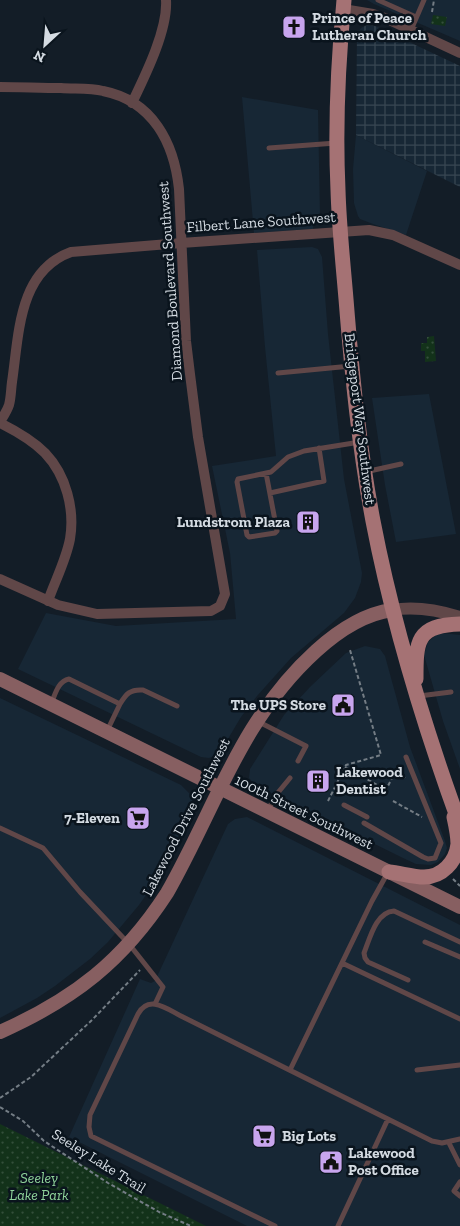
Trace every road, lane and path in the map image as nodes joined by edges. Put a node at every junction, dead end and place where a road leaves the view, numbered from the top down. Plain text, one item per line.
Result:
1 (166, 0) edge
2 (378, 0) edge
3 (424, 0) edge
4 (434, 0) edge
5 (344, 4) edge
6 (432, 12) dead end
7 (416, 17) junction
8 (411, 30) junction
9 (460, 53) edge
10 (0, 87) edge
11 (132, 102) junction
12 (337, 143) junction
13 (269, 148) dead end
14 (340, 232) junction
15 (181, 243) junction
16 (460, 265) edge
17 (352, 366) junction
18 (278, 373) dead end
19 (0, 423) edge
20 (360, 442) junction
21 (319, 448) junction
22 (401, 464) dead end
23 (365, 472) junction
24 (266, 474) junction
25 (270, 493) junction
26 (0, 579) edge
27 (48, 601) junction
28 (392, 610) junction
29 (460, 616) edge
30 (460, 624) edge
31 (350, 650) dead end
32 (0, 679) edge
33 (451, 692) dead end
34 (416, 696) junction
35 (51, 704) junction
36 (120, 704) junction
37 (177, 706) dead end
38 (256, 721) junction
39 (106, 732) junction
40 (406, 757) dead end
41 (298, 761) dead end
42 (345, 767) junction
43 (290, 778) dead end
44 (406, 778) dead end
45 (219, 788) junction
46 (456, 800) edge
47 (328, 801) dead end
48 (393, 801) dead end
49 (344, 805) dead end
50 (267, 812) junction
51 (367, 817) dead end
52 (424, 818) dead end
53 (364, 823) dead end
54 (460, 825) edge
55 (0, 828) edge
56 (389, 872) junction
57 (449, 874) dead end
58 (459, 885) edge
59 (460, 890) edge
60 (460, 907) edge
61 (425, 942) dead end
62 (460, 942) edge
63 (129, 944) junction
64 (460, 958) edge
65 (342, 963) junction
66 (146, 964) junction
67 (408, 980) dead end
68 (155, 1004) junction
69 (460, 1019) edge
70 (1, 1030) edge
71 (460, 1065) edge
72 (290, 1070) junction
73 (417, 1070) dead end
74 (0, 1098) edge
75 (0, 1107) edge
76 (388, 1119) junction
77 (460, 1139) edge
78 (449, 1142) junction
79 (460, 1165) edge
80 (460, 1182) edge
81 (460, 1196) edge
82 (190, 1226) edge
83 (275, 1226) edge
84 (338, 1226) edge

1 - 11 street
2 - 7 lane
3 - 7 lane
4 - 6 path
5 - 8 street
5 - 12 main road, Bridgeport Way Southwest
7 - 8 lane
8 - 9 street
10 - 11 street, Diamond Boulevard Southwest
11 - 15 street, Diamond Boulevard Southwest
12 - 13 lane
12 - 14 main road, Bridgeport Way Southwest
14 - 15 street, Filbert Lane Southwest
14 - 16 street, Filbert Lane Southwest
14 - 17 main road, Bridgeport Way Southwest
15 - 19 street, Filbert Lane Southwest
15 - 27 street, Diamond Boulevard Southwest
17 - 18 lane
17 - 20 main road, Bridgeport Way Southwest
19 - 27 street
20 - 21 lane
20 - 23 main road, Bridgeport Way Southwest
21 - 24 lane
21 - 25 lane
22 - 23 lane
23 - 28 main road, Bridgeport Way Southwest
24 - 25 lane
24 - 25 lane
26 - 27 street
28 - 29 street
28 - 34 main road, Bridgeport Way Southwest
28 - 38 main road, Lakewood Drive Southwest
30 - 34 main road
31 - 42 path
32 - 35 main road, 100th Street Southwest
33 - 34 lane
34 - 46 main road, Bridgeport Way Southwest
35 - 36 lane
35 - 39 main road, 100th Street Southwest
36 - 37 lane
36 - 39 lane
38 - 41 lane
38 - 45 main road, Lakewood Drive Southwest
39 - 45 main road, 100th Street Southwest
40 - 53 lane
42 - 44 path
42 - 47 path
43 - 50 lane
45 - 50 main road, 100th Street Southwest
45 - 63 main road, Lakewood Drive Southwest
46 - 54 main road, Bridgeport Way Southwest
46 - 56 main road
48 - 52 path
49 - 51 lane
50 - 56 main road, 100th Street Southwest
55 - 63 lane
56 - 60 main road, 100th Street Southwest
56 - 65 lane
57 - 58 path
58 - 59 path
61 - 64 lane
62 - 67 lane
63 - 66 lane
63 - 70 main road, Lakewood Drive Southwest
65 - 69 lane
65 - 72 lane
66 - 68 lane
66 - 74 path
68 - 72 lane
68 - 83 lane
71 - 73 lane
72 - 76 lane
75 - 82 path, Seeley Lake Trail
76 - 78 lane
76 - 84 lane
77 - 78 lane
78 - 79 lane
80 - 81 lane

